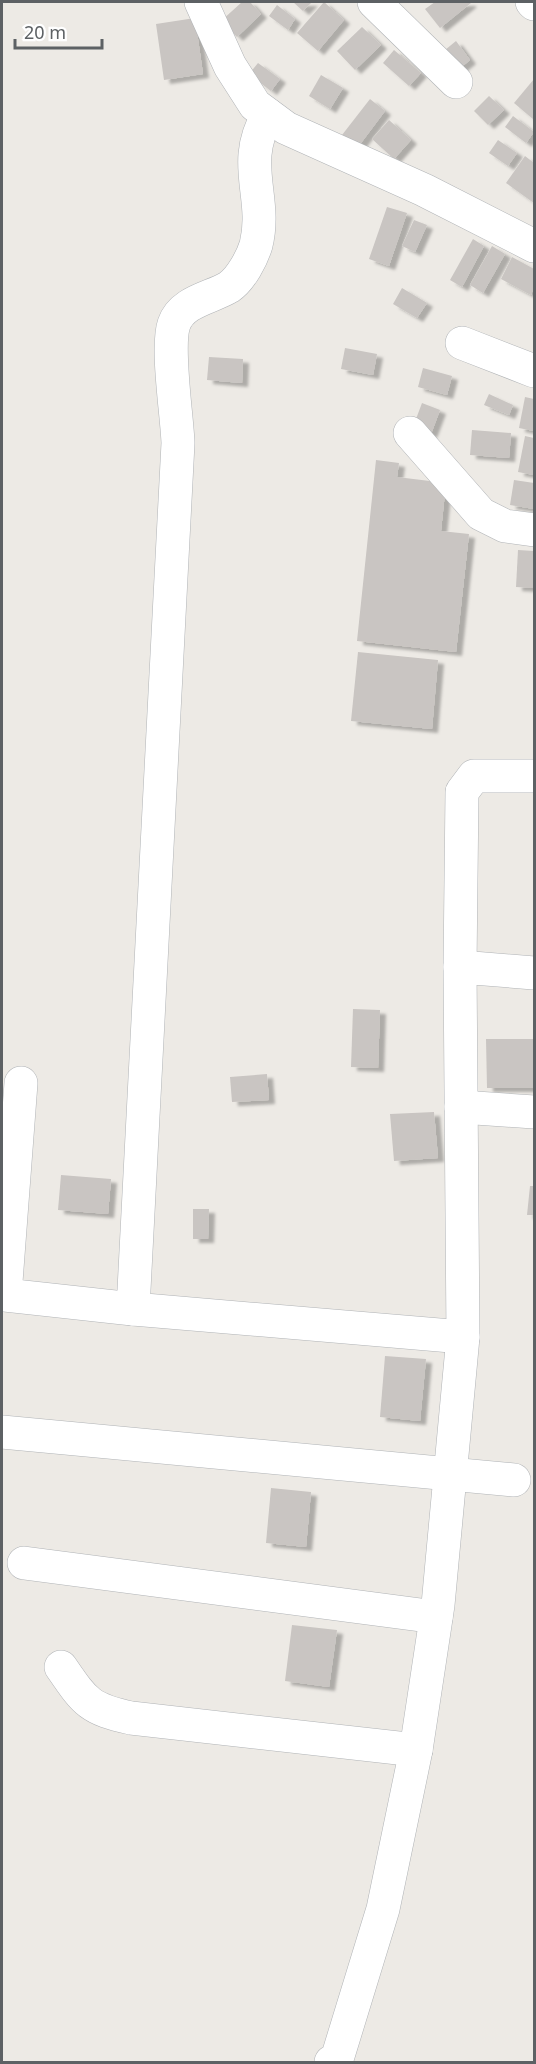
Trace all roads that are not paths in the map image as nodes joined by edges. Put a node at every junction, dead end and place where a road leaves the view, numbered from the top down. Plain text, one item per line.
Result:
1 (201, 2) edge
2 (374, 2) edge
3 (456, 82) dead end
4 (268, 115) junction
5 (534, 246) edge
6 (462, 343) dead end
7 (534, 371) edge
8 (410, 433) dead end
9 (534, 530) edge
10 (534, 776) edge
11 (460, 967) junction
12 (534, 973) edge
13 (21, 1083) dead end
14 (461, 1107) junction
15 (534, 1112) edge
16 (133, 1309) junction
17 (463, 1337) junction
18 (2, 1432) edge
19 (450, 1473) junction
20 (514, 1480) dead end
21 (24, 1563) dead end
22 (436, 1617) junction
23 (61, 1667) dead end
24 (416, 1750) junction
25 (331, 2062) edge

1 - 4 street
2 - 3 street
4 - 5 street
4 - 16 street
6 - 7 street
8 - 9 street
10 - 11 street
11 - 12 street
11 - 14 street
13 - 16 street
14 - 15 street
14 - 17 street
16 - 17 street
17 - 19 street
18 - 19 street
19 - 20 street
19 - 22 street
21 - 22 street
22 - 24 street
23 - 24 street
24 - 25 street

